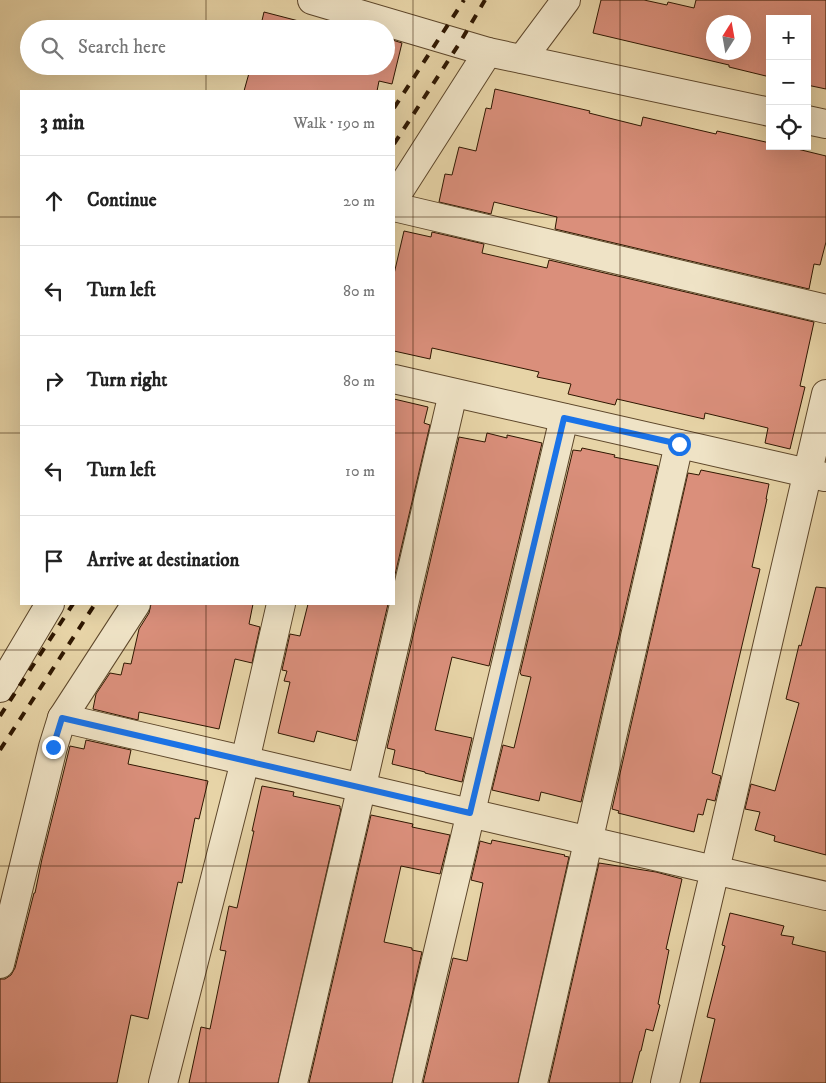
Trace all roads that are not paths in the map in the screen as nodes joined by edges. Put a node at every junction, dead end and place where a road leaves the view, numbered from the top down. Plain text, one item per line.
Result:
1 (312, 0) edge
2 (566, 0) edge
3 (380, 20) edge
4 (395, 25) edge
5 (488, 52) junction
6 (522, 59) junction
7 (766, 111) edge
8 (811, 121) edge
9 (826, 124) edge
10 (395, 197) edge
11 (395, 207) edge
12 (826, 309) edge
13 (395, 379) edge
14 (453, 393) junction
15 (826, 394) edge
16 (564, 418) junction
17 (679, 444) junction
18 (817, 475) edge
19 (49, 605) edge
20 (135, 605) edge
21 (281, 605) edge
22 (0, 687) edge
23 (62, 718) junction
24 (244, 761) junction
25 (361, 788) junction
26 (470, 813) junction
27 (589, 841) junction
28 (715, 870) junction
29 (826, 896) edge
30 (0, 964) edge
31 (162, 1083) edge
32 (293, 1083) edge
33 (407, 1083) edge
34 (532, 1083) edge
35 (665, 1083) edge

1 - 3 street
2 - 6 street
4 - 5 street
5 - 6 street
5 - 10 street
6 - 7 street
8 - 9 street
11 - 12 street
13 - 14 street
14 - 16 street
14 - 25 street
15 - 18 street
16 - 17 street
16 - 26 street
17 - 18 street
17 - 27 street
18 - 28 street
19 - 22 street
20 - 23 street
21 - 24 street
23 - 24 street
23 - 30 street
24 - 25 street
24 - 31 street
25 - 26 street
25 - 32 street
26 - 27 street
26 - 33 street
27 - 28 street
27 - 34 street
28 - 29 street
28 - 35 street

